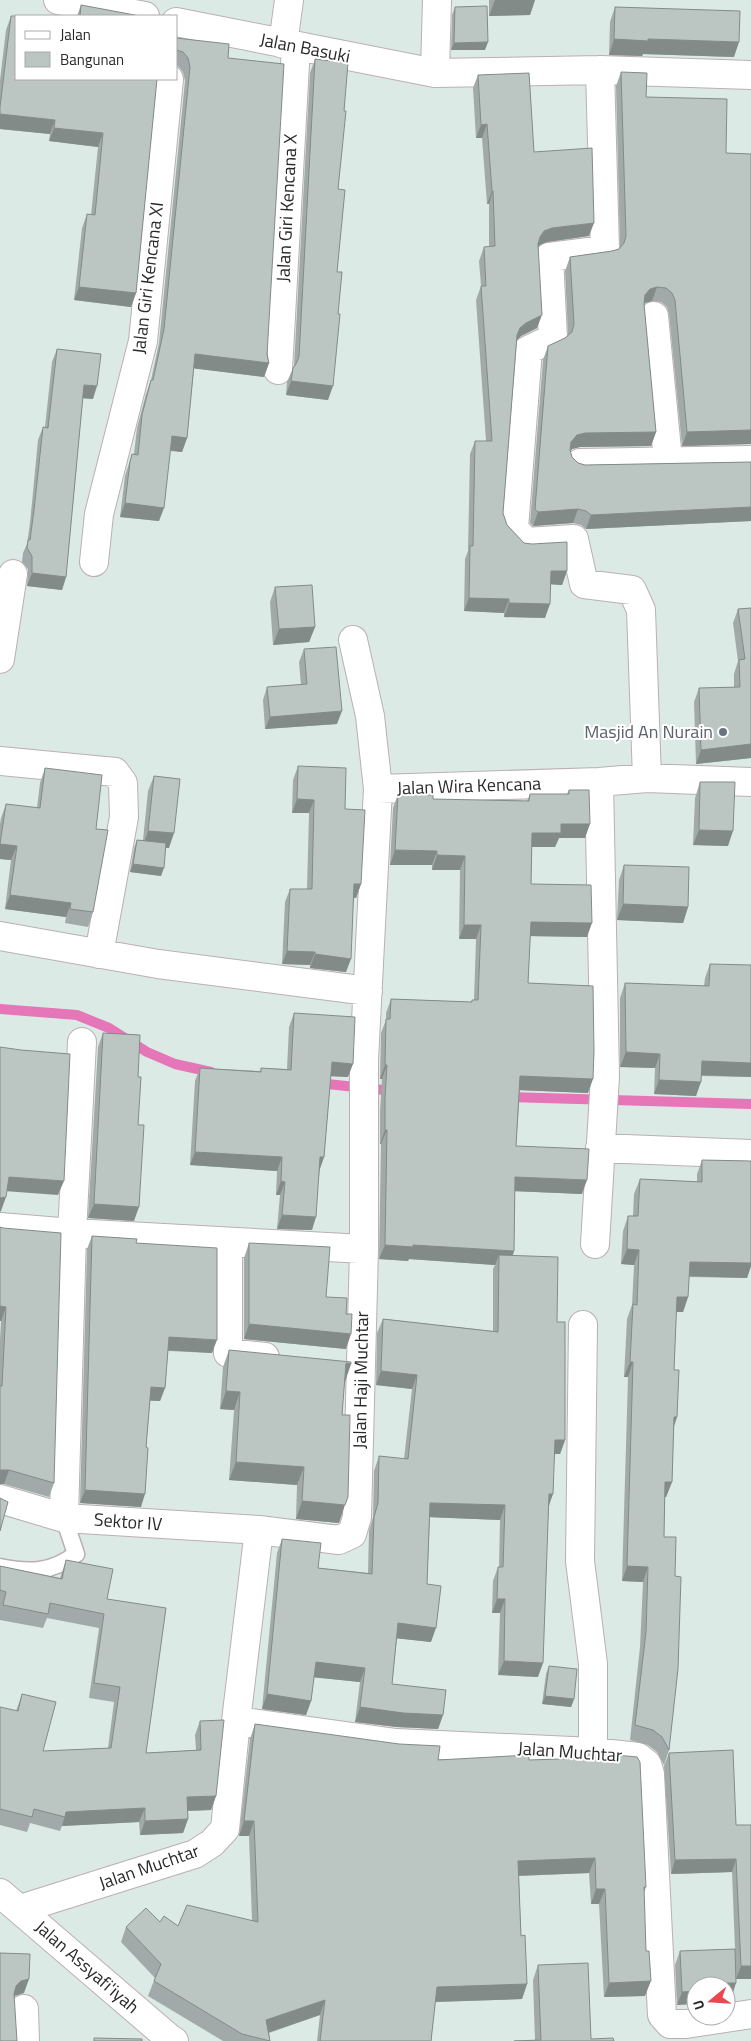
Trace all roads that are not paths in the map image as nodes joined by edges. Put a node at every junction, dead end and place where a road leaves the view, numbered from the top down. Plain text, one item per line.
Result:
1 (288, 0) edge
2 (437, 0) edge
3 (63, 1) edge
4 (140, 15) edge
5 (178, 22) edge
6 (289, 45) junction
7 (600, 70) junction
8 (435, 73) junction
9 (751, 75) edge
10 (169, 80) edge
11 (654, 316) dead end
12 (278, 370) dead end
13 (668, 460) junction
14 (751, 460) edge
15 (580, 463) edge
16 (94, 562) dead end
17 (13, 574) dead end
18 (354, 640) dead end
19 (0, 659) edge
20 (0, 762) edge
21 (647, 778) junction
22 (599, 782) junction
23 (751, 782) edge
24 (378, 789) junction
25 (0, 936) edge
26 (99, 954) junction
27 (368, 991) junction
28 (82, 1042) dead end
29 (362, 1130) joint
30 (600, 1148) junction
31 (751, 1154) edge
32 (0, 1227) edge
33 (72, 1233) junction
34 (228, 1242) junction
35 (595, 1244) dead end
36 (364, 1249) junction
37 (583, 1325) dead end
38 (285, 1359) edge
39 (332, 1363) edge
40 (361, 1366) junction
41 (0, 1499) edge
42 (64, 1518) junction
43 (259, 1530) junction
44 (0, 1568) edge
45 (236, 1721) junction
46 (592, 1752) junction
47 (10, 1901) edge
48 (24, 2009) dead end
49 (751, 2014) edge
50 (170, 2040) edge
51 (25, 2041) edge

1 - 6 street, Jalan Giri Kencana X
2 - 8 street
3 - 4 street
5 - 6 street, Jalan Basuki
6 - 8 street, Jalan Basuki
6 - 12 street, Jalan Giri Kencana X
7 - 8 street, Jalan Basuki
7 - 9 street, Jalan Basuki
7 - 21 street
10 - 16 street, Jalan Giri Kencana XI
11 - 13 street
13 - 14 street
13 - 15 street
17 - 19 street
18 - 24 street
20 - 26 street
21 - 22 street, Jalan Wira Kencana
21 - 23 street, Jalan Wira Kencana
22 - 24 street, Jalan Wira Kencana
22 - 30 street
24 - 27 street, Jalan Wira Kencana
25 - 26 street
26 - 27 street
27 - 29 street, Jalan Wira Kencana
28 - 33 street
29 - 36 street, Jalan Haji Muchtar
30 - 31 street
30 - 35 street
32 - 33 street
33 - 34 street
33 - 42 street
34 - 36 street
34 - 38 street
36 - 40 street, Jalan Haji Muchtar
37 - 46 street
39 - 40 street
40 - 43 street, Jalan Haji Muchtar
41 - 42 street, Sektor IV
42 - 43 street, Sektor IV
42 - 44 lane
43 - 45 street, Jalan Muchtar
45 - 46 street, Jalan Muchtar
45 - 47 street, Jalan Muchtar
46 - 49 street, Jalan Muchtar
47 - 50 street, Jalan Assyafi'iyah
48 - 51 street

